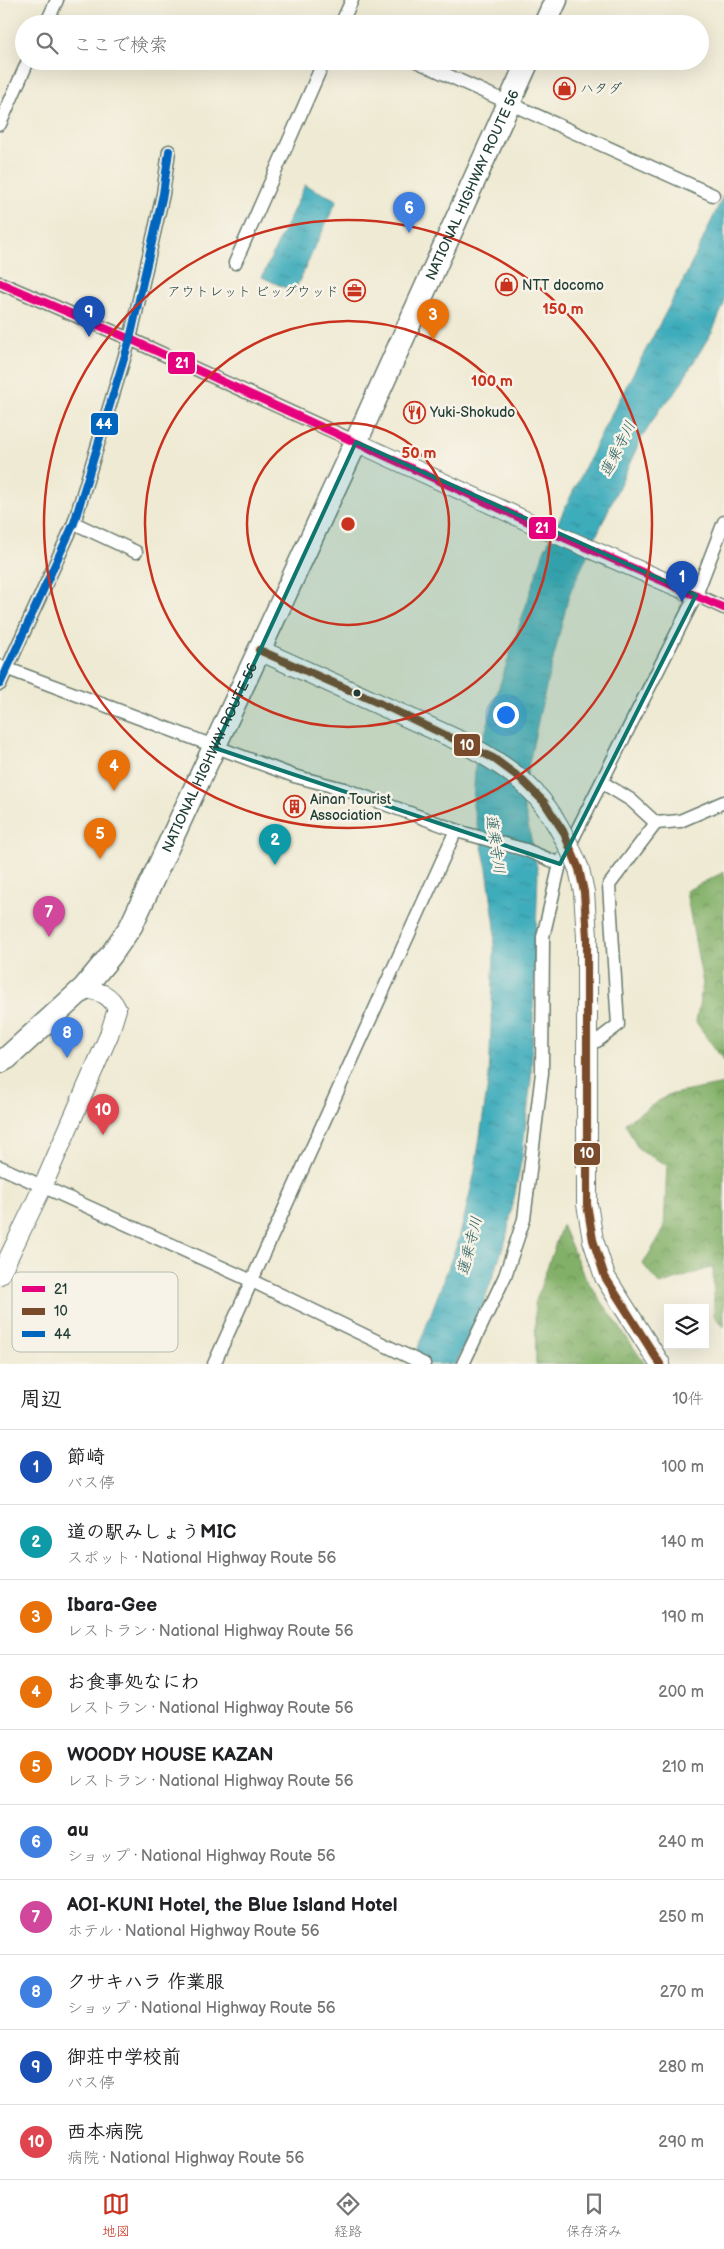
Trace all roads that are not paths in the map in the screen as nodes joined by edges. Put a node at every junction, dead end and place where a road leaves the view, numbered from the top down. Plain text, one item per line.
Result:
1 (57, 0) edge
2 (352, 0) edge
3 (556, 0) edge
4 (50, 15) edge
5 (345, 15) edge
6 (549, 15) edge
7 (24, 70) edge
8 (320, 70) edge
9 (435, 70) edge
10 (524, 70) edge
11 (508, 104) junction
12 (0, 124) edge
13 (169, 151) dead end
14 (713, 195) dead end
15 (236, 263) dead end
16 (0, 283) edge
17 (130, 339) junction
18 (356, 442) junction
19 (724, 522) edge
20 (74, 523) junction
21 (136, 552) dead end
22 (696, 595) junction
23 (724, 608) edge
24 (259, 650) junction
25 (4, 667) edge
26 (0, 684) edge
27 (215, 748) junction
28 (603, 783) junction
29 (724, 802) edge
30 (656, 823) junction
31 (460, 831) junction
32 (569, 866) junction
33 (84, 988) junction
34 (597, 1041) dead end
35 (0, 1062) edge
36 (0, 1167) edge
37 (43, 1186) junction
38 (0, 1275) edge
39 (252, 1282) junction
40 (214, 1364) edge
41 (424, 1364) edge
42 (463, 1364) edge
43 (660, 1364) edge

1 - 4 street
2 - 5 street
3 - 6 highway
7 - 12 street
8 - 15 street
9 - 11 street
10 - 11 highway, NATIONAL HIGHWAY ROUTE 56
11 - 14 street
11 - 18 highway, NATIONAL HIGHWAY ROUTE 56
13 - 17 street
16 - 17 street
17 - 18 street
17 - 20 street
18 - 22 street
18 - 24 highway, NATIONAL HIGHWAY ROUTE 56
19 - 22 street
20 - 21 street
20 - 25 street
22 - 23 street
22 - 28 street
24 - 27 highway, NATIONAL HIGHWAY ROUTE 56
24 - 32 main road, bridge
25 - 26 street
25 - 27 street
27 - 31 street
27 - 33 highway, NATIONAL HIGHWAY ROUTE 56
28 - 30 street
28 - 32 street
29 - 30 street
30 - 34 street
31 - 32 street
31 - 39 street
32 - 42 street
32 - 43 main road
33 - 35 highway, NATIONAL HIGHWAY ROUTE 56
33 - 37 street
36 - 37 street
37 - 38 street
37 - 39 street
39 - 40 street
39 - 41 street

